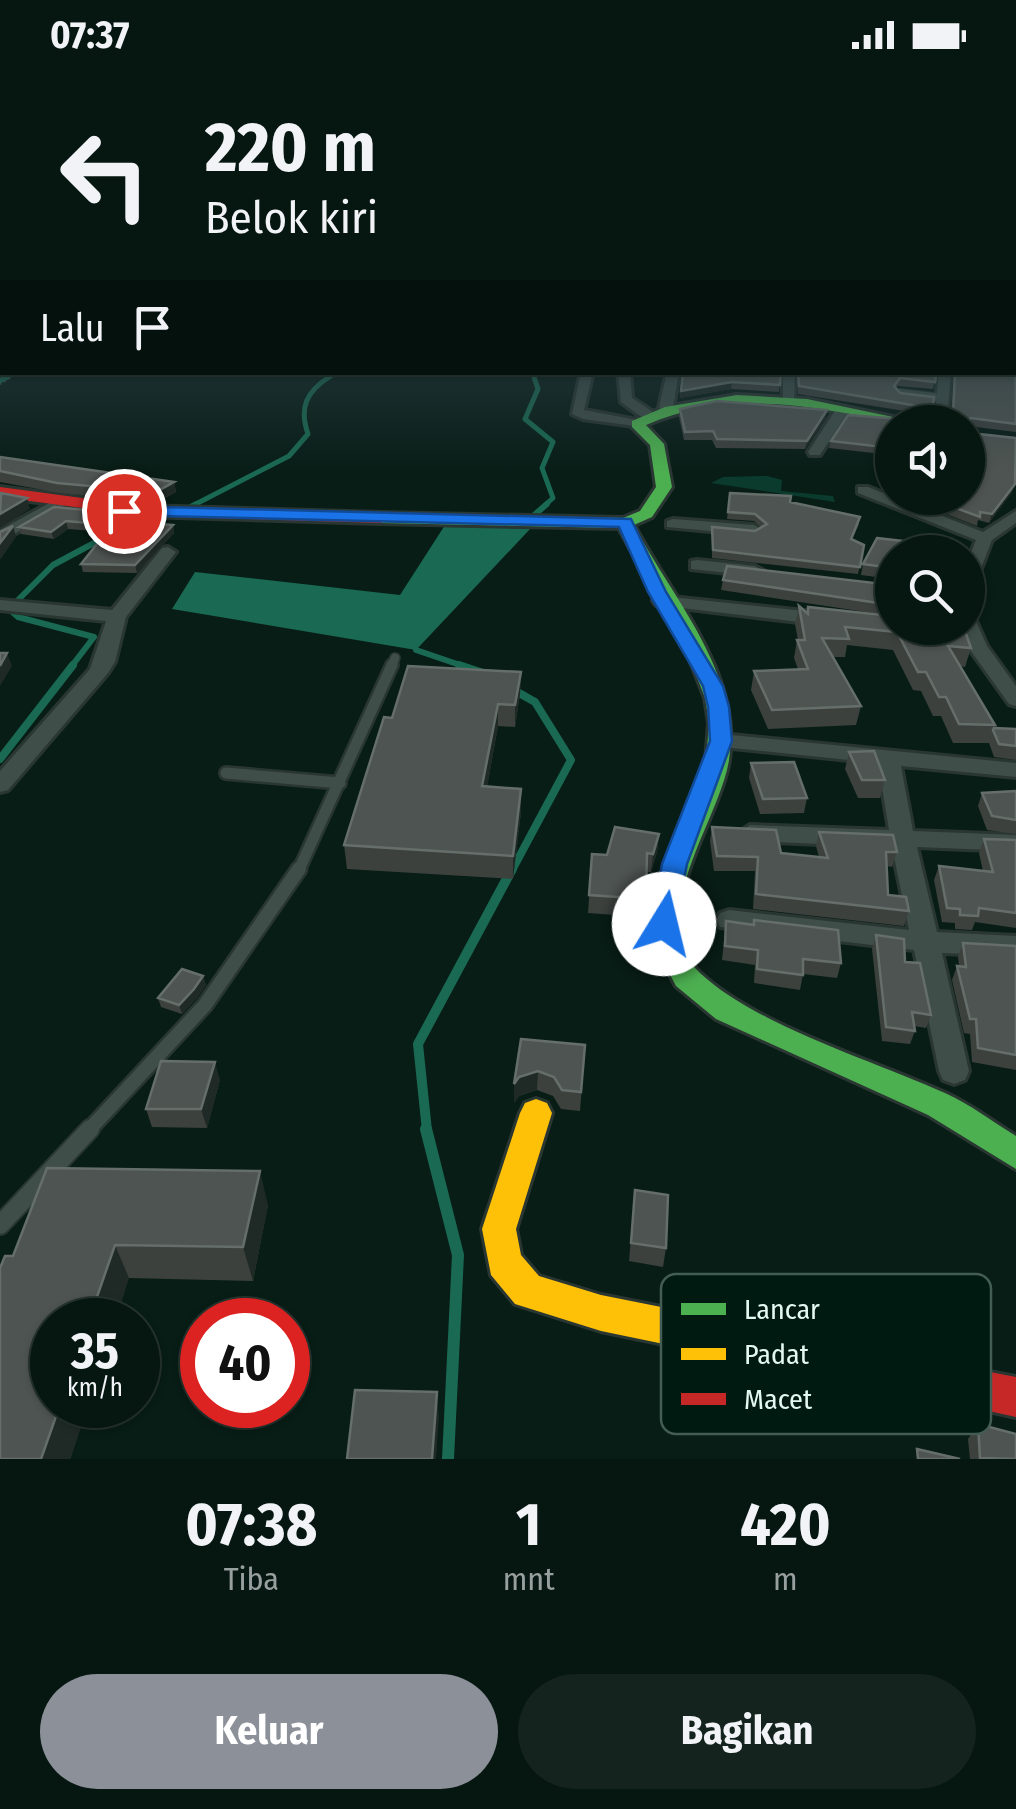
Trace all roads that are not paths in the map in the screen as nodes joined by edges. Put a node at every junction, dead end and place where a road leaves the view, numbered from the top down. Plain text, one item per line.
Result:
1 (586, 375) edge
2 (625, 375) edge
3 (670, 375) edge
4 (788, 375) edge
5 (927, 376) edge
6 (945, 376) edge
7 (900, 392) edge
8 (943, 398) junction
9 (789, 402) junction
10 (942, 405) edge
11 (843, 409) junction
12 (650, 415) junction
13 (875, 415) edge
14 (815, 452) dead end
15 (863, 490) dead end
16 (0, 492) edge
17 (59, 504) junction
18 (1016, 516) edge
19 (626, 522) junction
20 (673, 524) dead end
21 (977, 535) edge
22 (0, 537) edge
23 (985, 538) edge
24 (751, 543) junction
25 (168, 552) dead end
26 (697, 565) dead end
27 (782, 574) edge
28 (662, 601) junction
29 (0, 605) edge
30 (117, 616) junction
31 (841, 621) edge
32 (976, 645) edge
33 (395, 658) dead end
34 (1016, 700) edge
35 (721, 741) junction
36 (888, 757) junction
37 (1016, 770) edge
38 (226, 772) dead end
39 (340, 782) junction
40 (0, 785) edge
41 (688, 830) junction
42 (901, 840) junction
43 (1016, 842) edge
44 (729, 920) edge
45 (928, 942) junction
46 (1016, 946) edge
47 (954, 1070) dead end
48 (536, 1113) dead end
49 (1016, 1154) edge
50 (0, 1225) edge
51 (661, 1326) edge
52 (991, 1393) edge
53 (1016, 1398) edge

1 - 12 street
2 - 12 street
3 - 12 street
4 - 9 street
5 - 6 street
6 - 8 street
7 - 8 lane
8 - 10 street
9 - 11 street
9 - 12 street
11 - 13 street
11 - 14 street
12 - 19 street
15 - 21 street
16 - 17 street
17 - 19 street
17 - 22 street
18 - 23 street
19 - 28 street
20 - 24 street
24 - 26 street
24 - 27 street
25 - 30 street
28 - 31 street
28 - 35 street
29 - 30 street
30 - 40 street
32 - 34 street
33 - 39 lane
35 - 36 street
35 - 41 street
36 - 37 street
36 - 42 street
38 - 39 lane
39 - 50 lane
41 - 42 street
41 - 49 street
42 - 43 street
42 - 45 street
44 - 45 street
45 - 46 street
45 - 47 street
48 - 51 street
52 - 53 street

